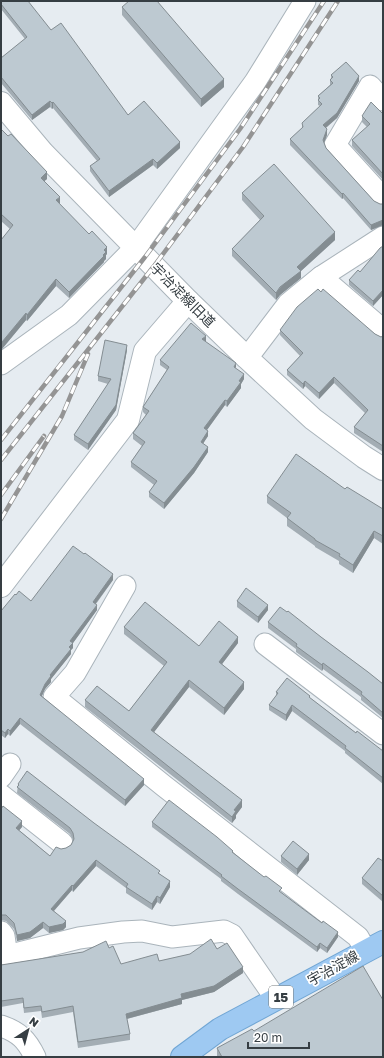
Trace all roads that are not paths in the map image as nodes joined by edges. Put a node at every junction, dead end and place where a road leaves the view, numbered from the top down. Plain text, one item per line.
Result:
1 (305, 1) edge
2 (383, 100) edge
3 (1, 103) edge
4 (383, 198) edge
5 (383, 238) edge
6 (136, 248) junction
7 (321, 277) junction
8 (188, 301) junction
9 (383, 330) edge
10 (247, 358) junction
11 (1, 364) edge
12 (383, 469) edge
13 (1, 586) edge
14 (125, 586) dead end
15 (264, 644) dead end
16 (383, 734) edge
17 (1, 795) edge
18 (62, 843) dead end
19 (1, 932) edge
20 (374, 946) edge
21 (276, 999) junction
22 (1, 1026) edge
23 (35, 1057) edge
24 (182, 1057) edge

1 - 6 street
2 - 4 street
3 - 6 street, 宇治淀線旧道
5 - 7 street
6 - 8 street, 宇治淀線旧道
6 - 11 street
7 - 9 street
7 - 10 street
8 - 10 street, 宇治淀線旧道
8 - 13 street
10 - 12 street, 宇治淀線旧道
14 - 20 street
15 - 16 street
17 - 18 street
19 - 21 street
20 - 21 main road, 宇治淀線 / 15
21 - 24 main road, 宇治淀線 / 15
22 - 23 street

